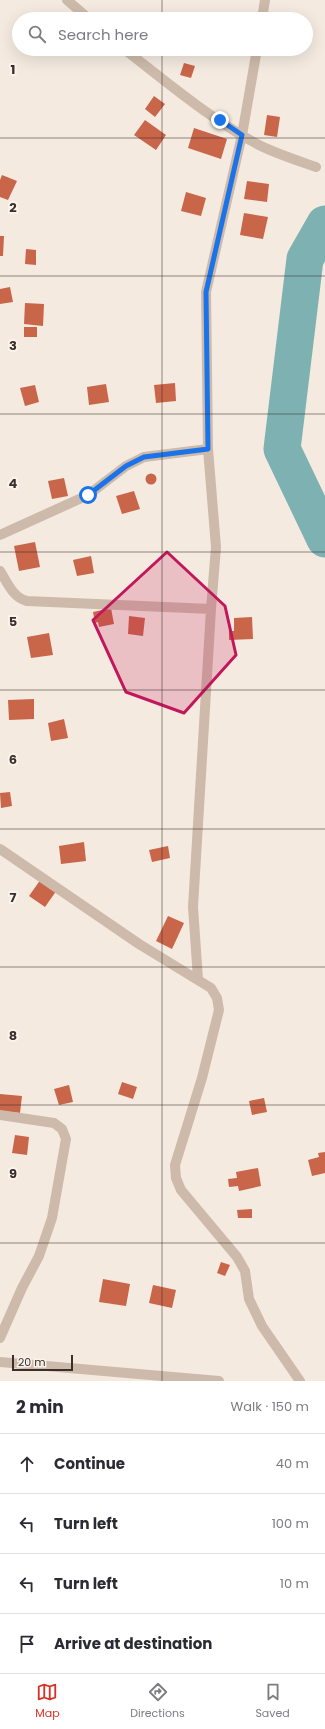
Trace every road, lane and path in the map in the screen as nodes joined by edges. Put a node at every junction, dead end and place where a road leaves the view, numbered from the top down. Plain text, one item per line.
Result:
1 (67, 0) edge
2 (265, 0) edge
3 (80, 12) edge
4 (263, 12) edge
5 (133, 56) edge
6 (256, 56) edge
7 (242, 135) junction
8 (316, 167) dead end
9 (208, 449) junction
10 (0, 536) edge
11 (0, 571) edge
12 (211, 609) junction
13 (0, 849) edge
14 (198, 978) junction
15 (0, 1115) edge
16 (0, 1338) edge
17 (0, 1362) edge
18 (219, 1381) edge
19 (300, 1381) edge

1 - 3 street
2 - 4 street
5 - 7 street
6 - 7 street
7 - 8 street
7 - 9 street
9 - 10 street
9 - 12 street
11 - 12 street
12 - 14 street
13 - 14 street
14 - 19 street
15 - 16 street
17 - 18 street

